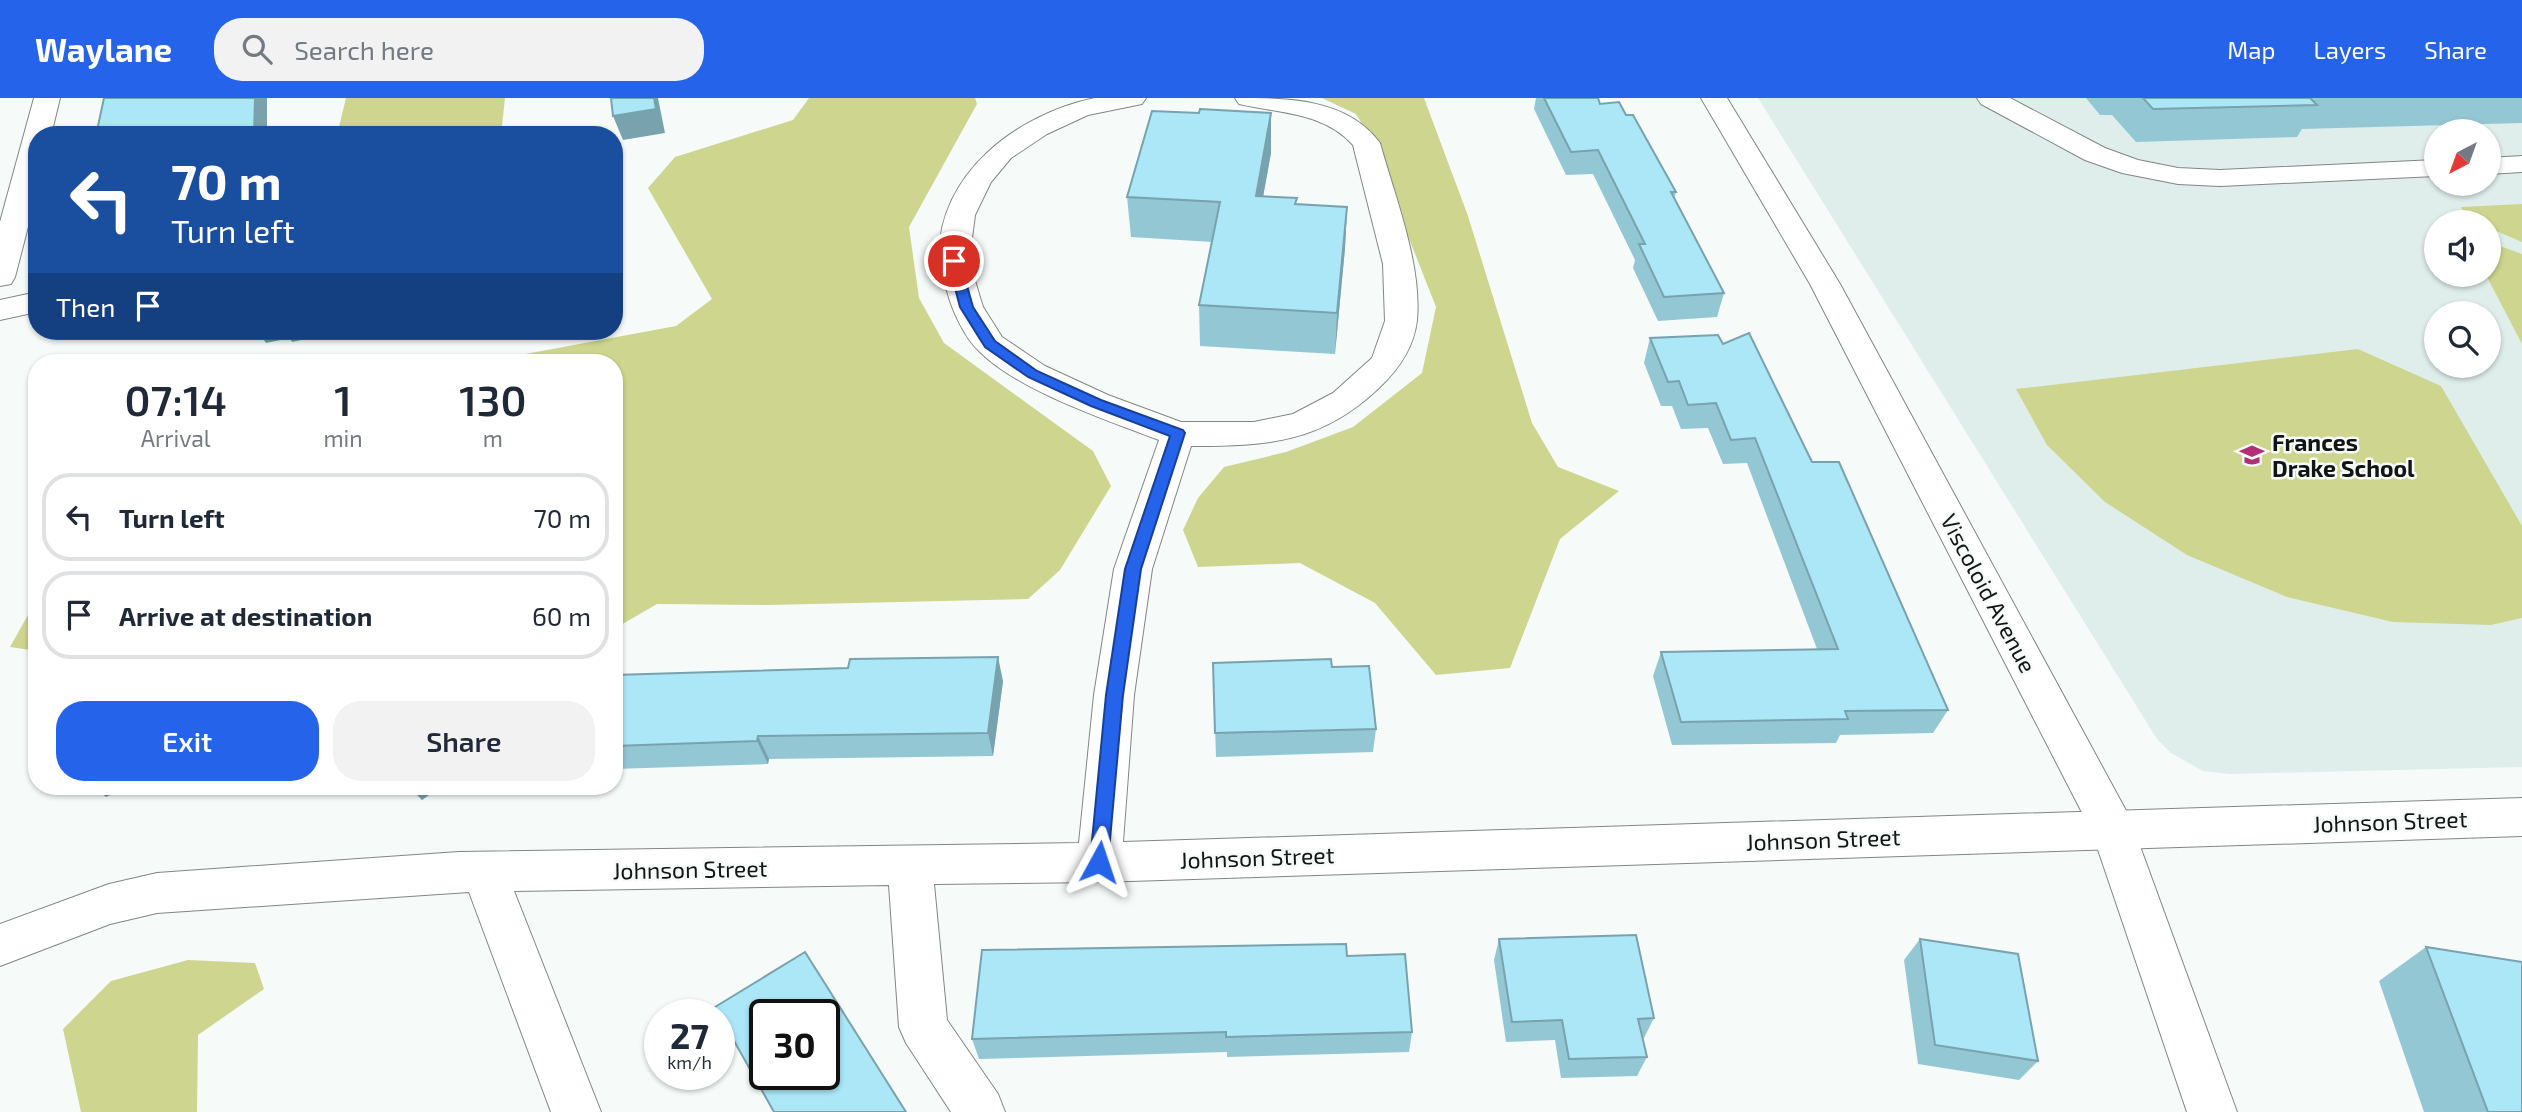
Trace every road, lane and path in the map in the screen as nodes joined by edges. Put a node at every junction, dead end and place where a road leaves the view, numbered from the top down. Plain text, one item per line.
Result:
1 (47, 98) edge
2 (1133, 98) edge
3 (1248, 98) edge
4 (1714, 98) edge
5 (1990, 98) edge
6 (40, 126) edge
7 (2522, 164) edge
8 (2501, 165) edge
9 (2424, 169) edge
10 (28, 170) edge
11 (0, 277) edge
12 (28, 304) edge
13 (0, 310) edge
14 (1178, 433) junction
15 (2522, 817) edge
16 (2113, 829) junction
17 (1099, 862) junction
18 (910, 866) junction
19 (484, 872) junction
20 (0, 945) edge
21 (576, 1112) edge
22 (980, 1112) edge
23 (2212, 1112) edge

1 - 6 street
2 - 14 street
3 - 14 street
4 - 16 street, Viscoloid Avenue
5 - 9 street
7 - 8 street
10 - 11 street
12 - 13 street
14 - 17 street
15 - 16 street, Johnson Street
16 - 17 street, Johnson Street
16 - 23 street, Viscoloid Avenue
17 - 18 street, Johnson Street
18 - 19 street, Johnson Street
18 - 22 street
19 - 20 street, Johnson Street
19 - 21 street

